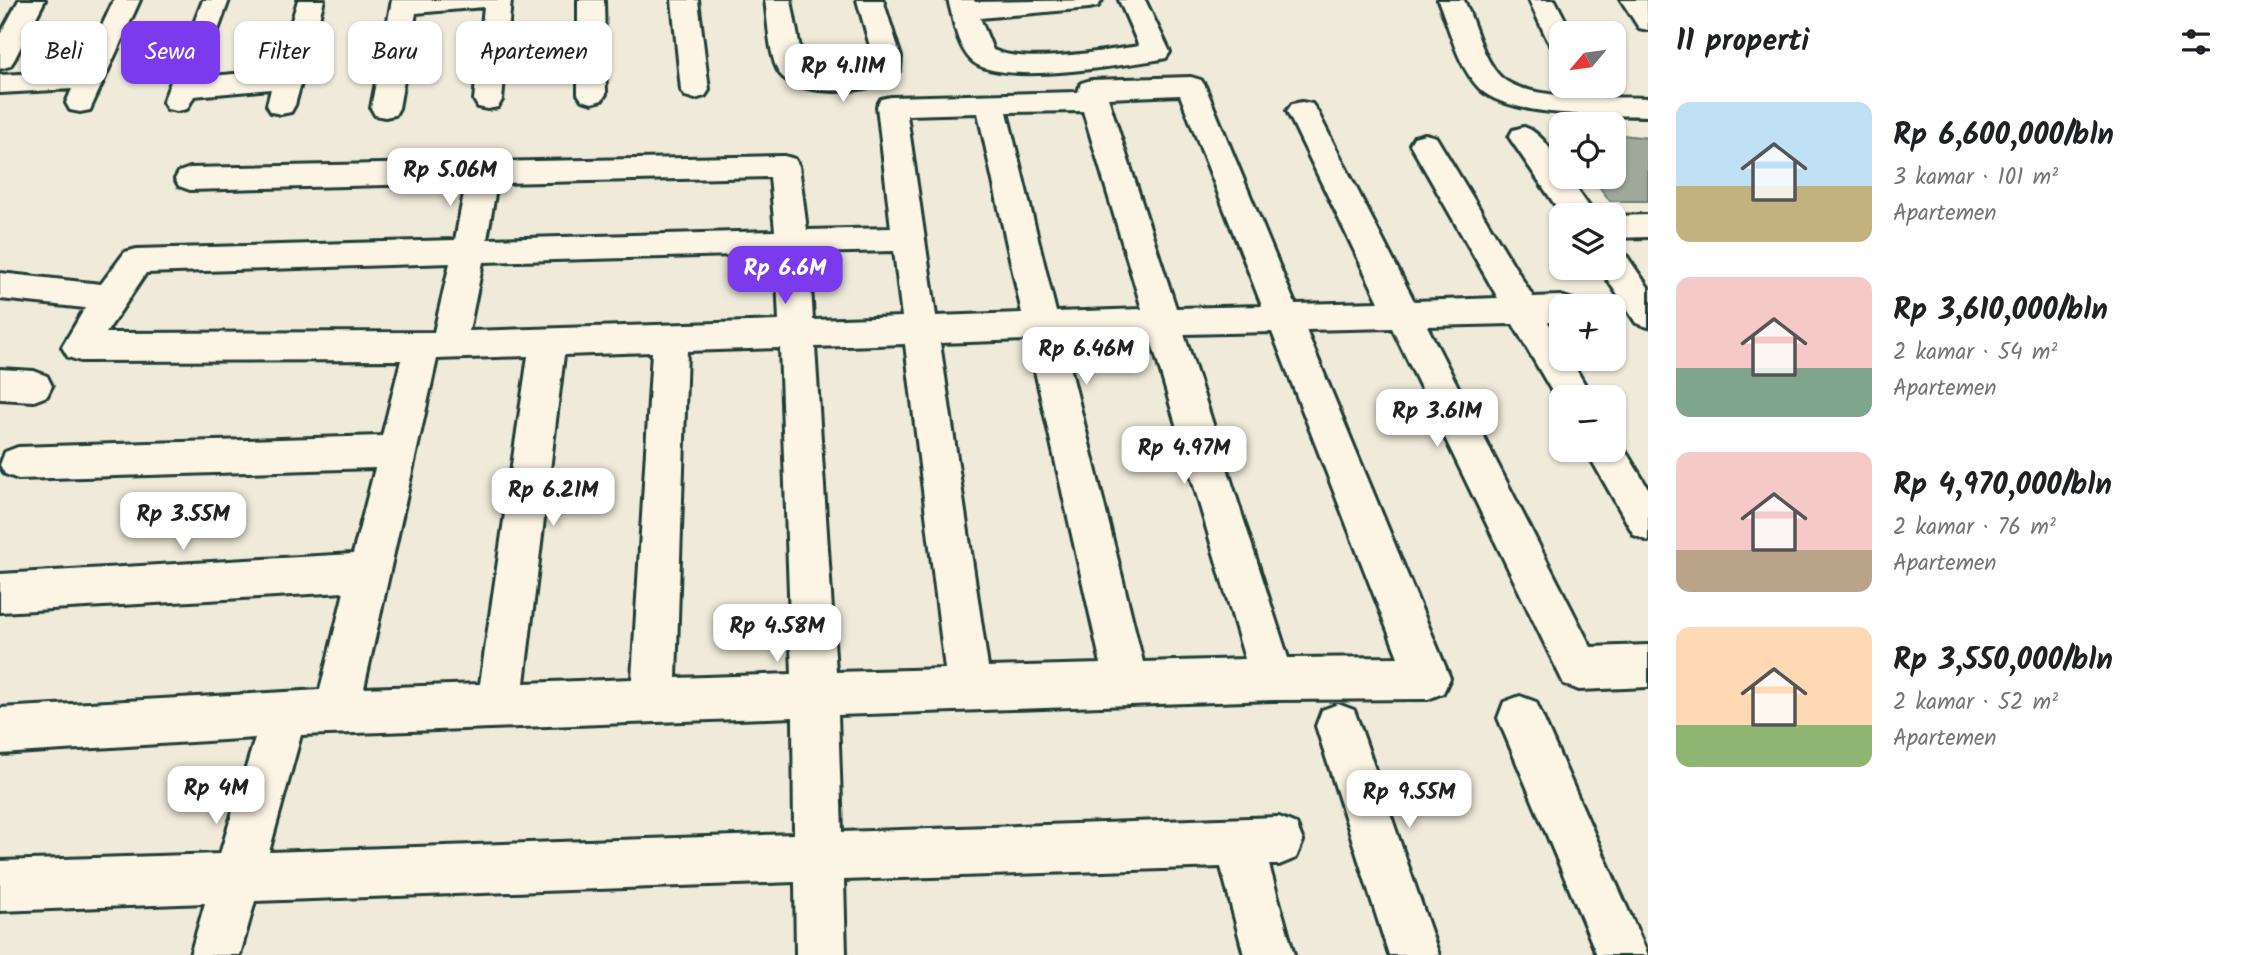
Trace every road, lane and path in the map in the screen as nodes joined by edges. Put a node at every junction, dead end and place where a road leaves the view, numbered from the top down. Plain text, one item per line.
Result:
1 (32, 0) edge
2 (128, 0) edge
3 (216, 0) edge
4 (311, 0) edge
5 (479, 0) edge
6 (498, 0) edge
7 (591, 0) edge
8 (685, 0) edge
9 (778, 0) edge
10 (870, 0) edge
11 (1089, 0) edge
12 (1132, 0) edge
13 (1451, 0) edge
14 (1542, 0) edge
15 (1634, 0) edge
16 (404, 3) edge
17 (963, 6) edge
18 (1552, 21) edge
19 (1648, 22) edge
20 (0, 60) edge
21 (0, 84) edge
22 (695, 90) dead end
23 (592, 94) dead end
24 (1549, 97) edge
25 (1603, 98) edge
26 (488, 100) dead end
27 (1095, 101) junction
28 (990, 104) junction
29 (1648, 107) edge
30 (385, 108) dead end
31 (1302, 111) dead end
32 (1524, 137) dead end
33 (1425, 144) dead end
34 (482, 174) junction
35 (190, 179) dead end
36 (1571, 203) edge
37 (1648, 226) edge
38 (1626, 227) edge
39 (909, 239) junction
40 (792, 242) junction
41 (469, 251) junction
42 (1621, 280) edge
43 (0, 286) edge
44 (109, 298) junction
45 (1549, 309) edge
46 (1635, 309) edge
47 (1523, 310) junction
48 (1403, 314) junction
49 (1284, 318) junction
50 (1163, 322) junction
51 (1042, 326) junction
52 (921, 330) junction
53 (797, 334) junction
54 (670, 338) junction
55 (548, 342) junction
56 (436, 346) junction
57 (1567, 385) edge
58 (398, 451) junction
59 (1612, 462) edge
60 (18, 463) dead end
61 (1648, 523) edge
62 (369, 572) junction
63 (0, 593) edge
64 (1648, 666) edge
65 (1273, 679) junction
66 (1127, 684) junction
67 (969, 689) junction
68 (815, 695) junction
69 (653, 700) junction
70 (499, 706) junction
71 (337, 711) junction
72 (284, 715) junction
73 (1520, 719) dead end
74 (1338, 726) dead end
75 (0, 731) edge
76 (818, 856) junction
77 (236, 877) junction
78 (0, 886) edge
79 (215, 955) edge
80 (821, 955) edge
81 (1269, 955) edge
82 (1414, 955) edge
83 (1623, 955) edge

1 - 20 street
2 - 21 street
3 - 4 street
5 - 16 street
6 - 26 street
7 - 23 street
8 - 22 street
9 - 10 street
11 - 17 street
12 - 17 street
13 - 24 street
14 - 18 street
15 - 19 street
16 - 30 street
25 - 29 street
27 - 28 street
27 - 49 street
27 - 50 street
28 - 39 street
28 - 51 street
31 - 48 street
32 - 36 street
33 - 47 street
34 - 35 street
34 - 40 street
34 - 41 street
37 - 38 street
39 - 40 street
39 - 52 street
40 - 41 street
40 - 53 street
41 - 44 street
41 - 56 street
42 - 46 street
43 - 44 street
44 - 56 street
45 - 47 street
47 - 48 street
47 - 57 street
48 - 49 street
48 - 64 street
49 - 50 street
49 - 65 street
50 - 51 street
50 - 65 street
51 - 52 street
51 - 66 street
52 - 53 street
52 - 67 street
53 - 54 street
53 - 68 street
54 - 55 street
54 - 69 street
55 - 56 street
55 - 70 street
56 - 58 street
58 - 60 street
58 - 62 street
59 - 61 street
62 - 63 street
62 - 71 street
65 - 66 street
66 - 67 street
67 - 68 street
68 - 69 street
68 - 76 street
69 - 70 street
70 - 71 street
71 - 72 street
72 - 75 street
72 - 77 street
73 - 83 street
74 - 82 street
76 - 77 street
76 - 80 street
76 - 81 street
77 - 78 street
77 - 79 street

